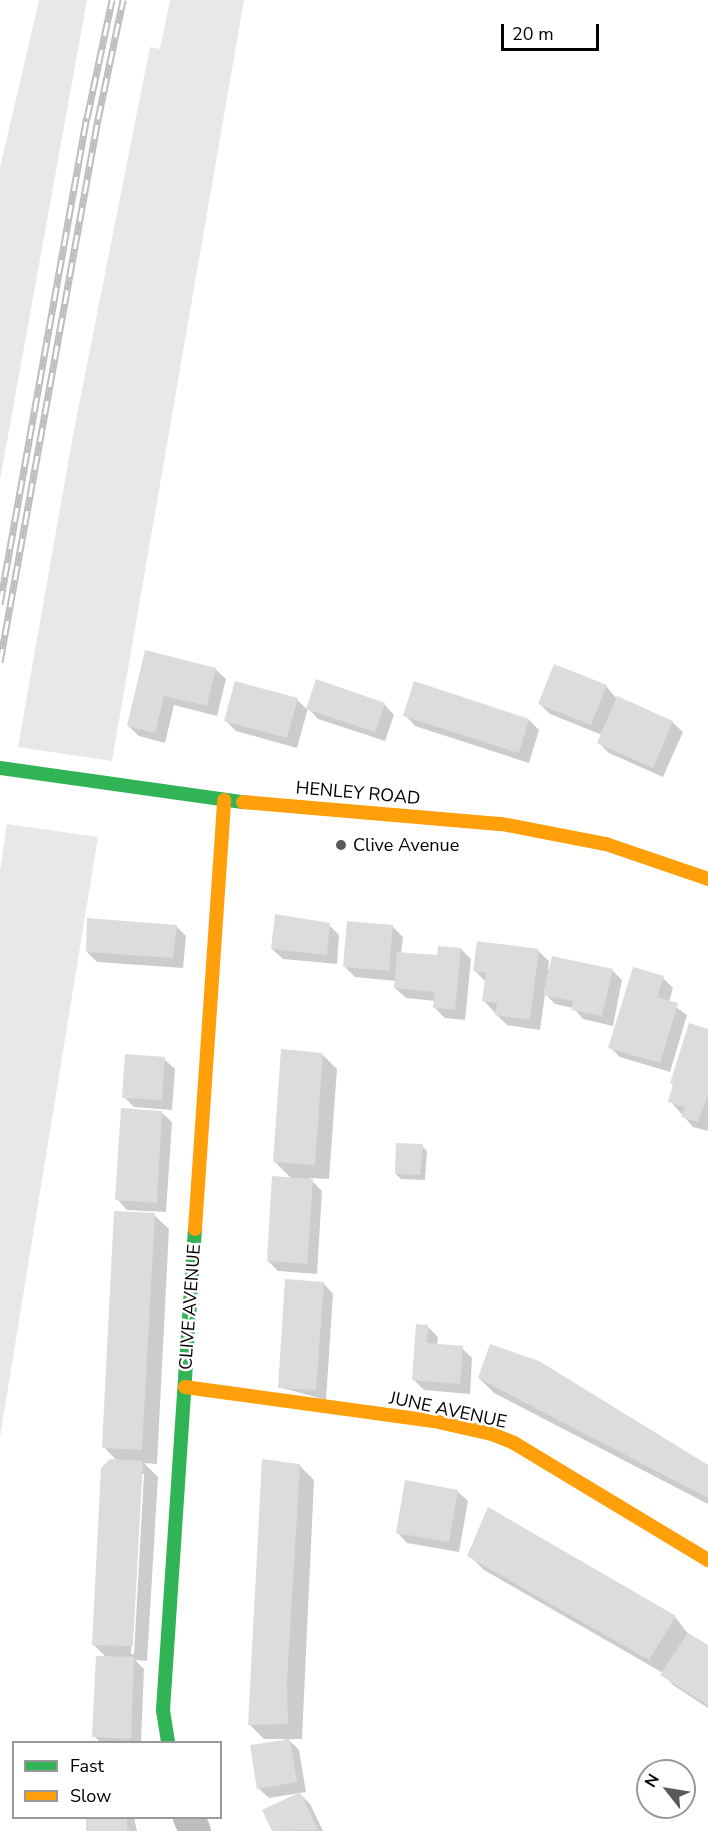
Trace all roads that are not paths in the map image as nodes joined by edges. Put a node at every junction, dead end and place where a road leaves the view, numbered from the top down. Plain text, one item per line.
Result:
1 (0, 768) edge
2 (224, 800) junction
3 (708, 879) edge
4 (185, 1387) junction
5 (708, 1560) edge
6 (168, 1741) edge

1 - 2 street, HENLEY ROAD
2 - 3 street, HENLEY ROAD
2 - 4 street, CLIVE AVENUE
4 - 5 street, JUNE AVENUE
4 - 6 street, CLIVE AVENUE

